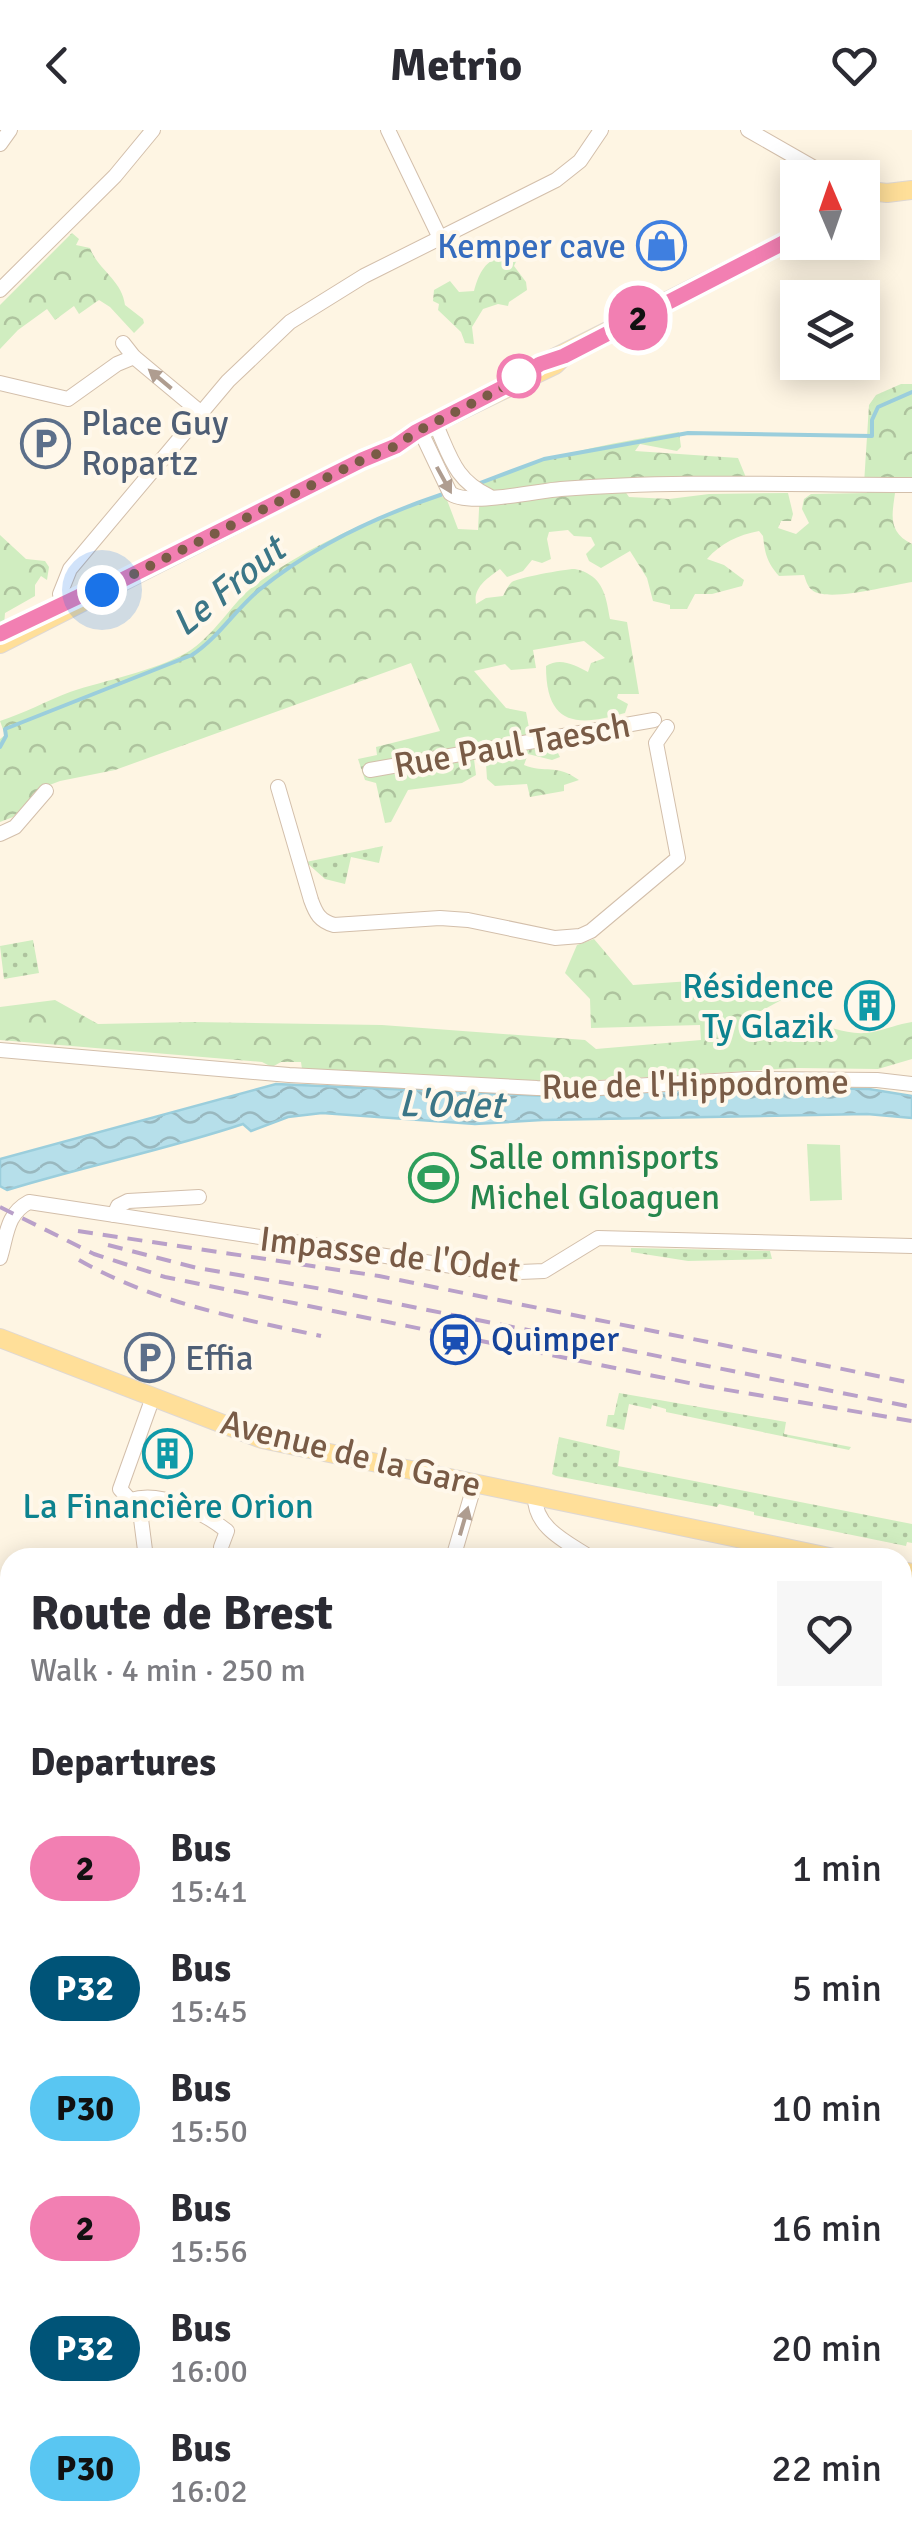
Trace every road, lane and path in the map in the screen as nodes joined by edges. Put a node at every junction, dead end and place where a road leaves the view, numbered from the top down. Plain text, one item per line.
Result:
1 (10, 130) edge
2 (153, 130) edge
3 (388, 130) edge
4 (601, 130) edge
5 (747, 132) edge
6 (0, 144) edge
7 (794, 159) edge
8 (440, 238) junction
9 (780, 245) edge
10 (0, 290) edge
11 (123, 343) dead end
12 (134, 357) junction
13 (0, 383) edge
14 (200, 412) junction
15 (423, 429) junction
16 (912, 485) edge
17 (65, 607) junction
18 (0, 634) edge
19 (0, 644) edge
20 (370, 770) dead end
21 (278, 787) dead end
22 (46, 791) dead end
23 (0, 834) edge
24 (0, 1050) edge
25 (912, 1084) edge
26 (199, 1198) dead end
27 (114, 1215) junction
28 (2, 1242) edge
29 (912, 1246) edge
30 (0, 1258) edge
31 (0, 1338) edge
32 (153, 1397) junction
33 (474, 1483) junction
34 (535, 1496) junction
35 (131, 1500) junction
36 (221, 1547) dead end
37 (145, 1548) edge
38 (456, 1548) edge
39 (577, 1548) edge
40 (767, 1548) edge

1 - 6 street
2 - 10 street
3 - 8 street
4 - 8 street
5 - 7 street
8 - 14 street
9 - 15 main road
11 - 12 street
12 - 13 street
14 -> 12 street
14 - 17 street
15 - 16 street
15 - 17 main road
17 - 18 main road
17 - 19 main road
20 - 21 street, Rue Paul Taesch
22 - 23 street
24 - 25 street, Rue de l'Hippodrome
26 - 27 street
27 - 28 street, Impasse de l'Odet
27 - 29 street, Impasse de l'Odet
28 - 30 street, Impasse de l'Odet
31 - 32 main road, Avenue de la Gare
32 - 33 main road, Avenue de la Gare
32 - 35 street
33 - 34 main road, Avenue de la Gare
38 -> 33 street
34 - 39 street
34 - 40 main road, Avenue de la Gare
35 - 36 street
35 - 37 street

